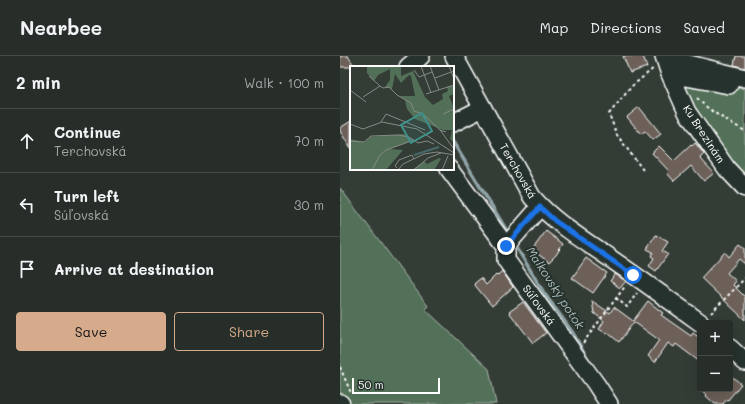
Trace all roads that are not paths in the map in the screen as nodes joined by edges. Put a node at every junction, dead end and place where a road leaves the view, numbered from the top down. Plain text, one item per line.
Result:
1 (454, 56) edge
2 (665, 57) edge
3 (670, 74) junction
4 (745, 78) edge
5 (745, 89) edge
6 (483, 108) junction
7 (454, 122) edge
8 (450, 170) edge
9 (745, 188) edge
10 (540, 207) junction
11 (506, 246) junction
12 (706, 318) edge
13 (733, 351) edge
14 (745, 362) edge
15 (609, 404) edge

1 - 6 street, Terchovská
2 - 3 street, Ku Brezinám
2 - 4 street
3 - 5 street
3 - 9 street, Ku Brezinám
6 - 7 street
6 - 10 street, Terchovská
8 - 11 street
10 - 11 street
10 - 12 street, Terchovská
11 - 15 street, Súľovská
13 - 14 street

